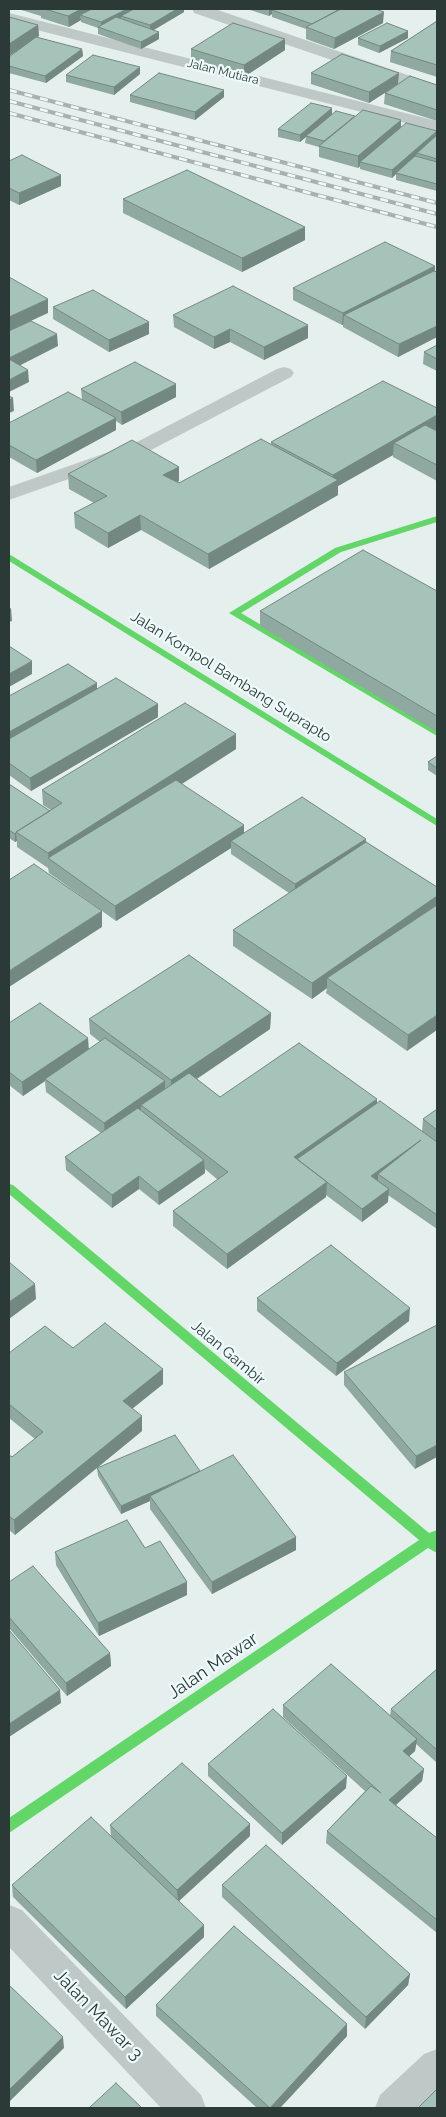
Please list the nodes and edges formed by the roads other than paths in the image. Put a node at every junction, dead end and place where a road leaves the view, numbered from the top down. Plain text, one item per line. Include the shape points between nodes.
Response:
1 (200, 9) edge
2 (9, 18) edge
3 (437, 91) edge
4 (437, 126) edge
5 (284, 373) dead end
6 (9, 494) edge
7 (437, 519) edge
8 (9, 557) edge
9 (437, 733) edge
10 (437, 823) edge
11 (9, 1188) edge
12 (434, 1542) edge
13 (9, 1826) edge
14 (9, 1922) edge
15 (437, 2067) edge
16 (187, 2108) edge
17 (394, 2108) edge

1 - 3 street
2 - 4 street, Jalan Mutiara
5 - 6 street via 144,446
7 - 9 street via 338,550 234,613
8 - 10 street, Jalan Kompol Bambang Suprapto
11 - 12 street, Jalan Gambir
12 - 13 street, Jalan Mawar
14 - 16 street, Jalan Mawar 3
15 - 17 street

